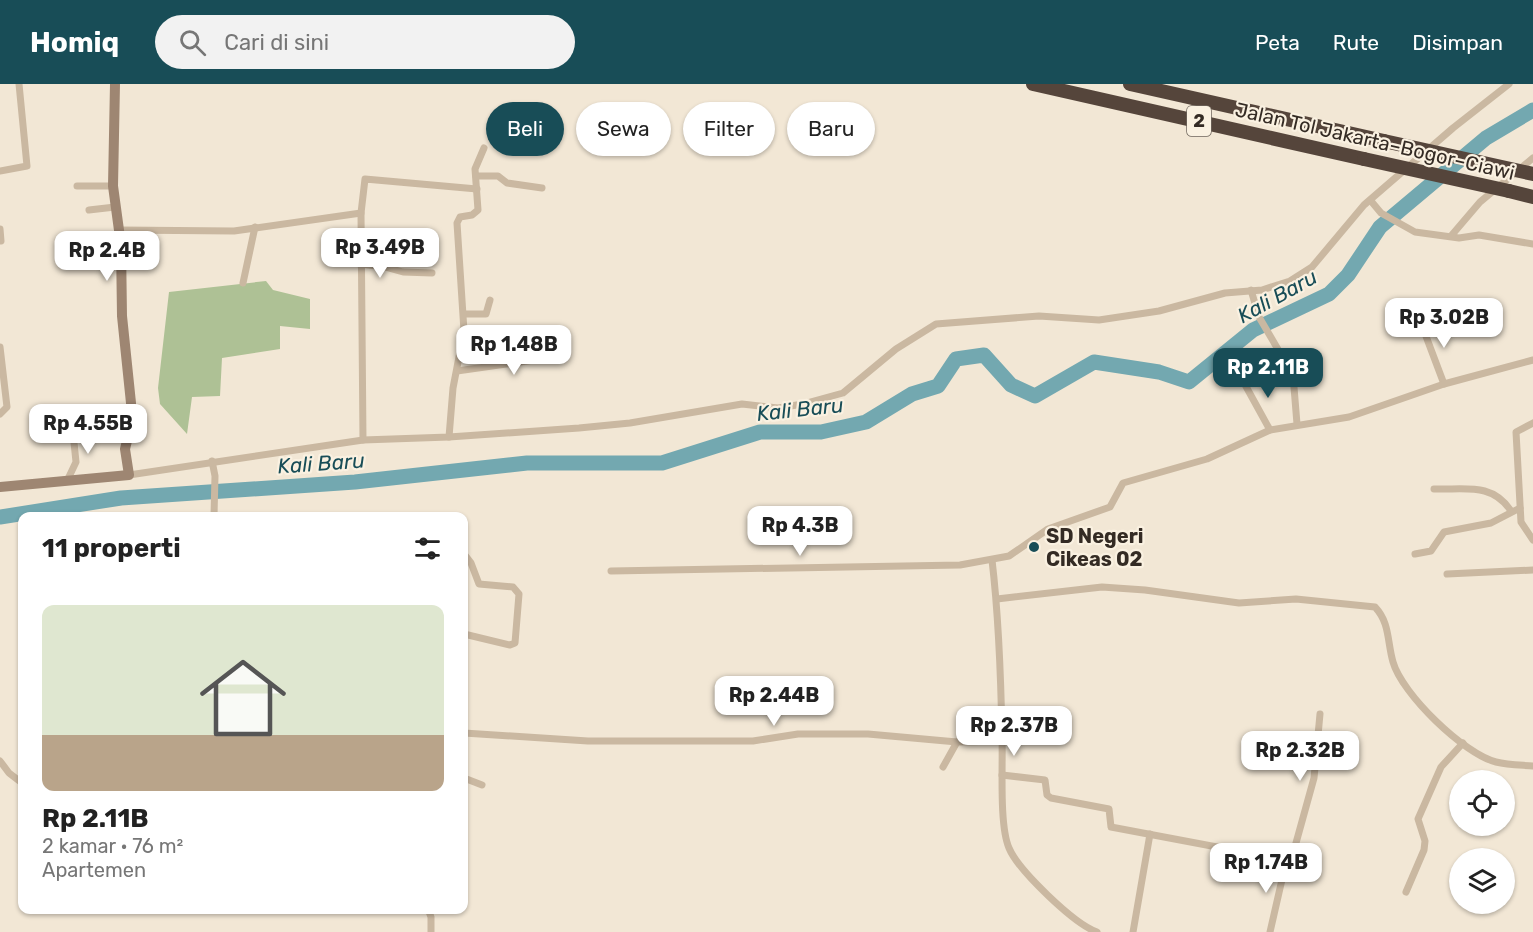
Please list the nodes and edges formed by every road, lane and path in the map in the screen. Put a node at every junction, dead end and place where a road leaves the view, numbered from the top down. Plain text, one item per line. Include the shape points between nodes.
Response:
1 (19, 84) edge
2 (115, 84) edge
3 (1033, 84) edge
4 (1130, 84) edge
5 (1509, 84) edge
6 (484, 148) dead end
7 (1533, 158) edge
8 (0, 171) edge
9 (1533, 174) edge
10 (476, 176) junction
11 (77, 186) dead end
12 (112, 186) junction
13 (542, 188) dead end
14 (477, 189) junction
15 (1533, 197) edge
16 (1371, 201) junction
17 (115, 207) junction
18 (89, 210) dead end
19 (361, 213) junction
20 (255, 227) junction
21 (0, 229) edge
22 (119, 230) junction
23 (1451, 236) junction
24 (1, 241) edge
25 (1533, 244) edge
26 (328, 260) dead end
27 (362, 266) junction
28 (432, 273) dead end
29 (243, 283) dead end
30 (1251, 290) junction
31 (490, 300) dead end
32 (464, 314) junction
33 (1421, 323) dead end
34 (561, 344) dead end
35 (0, 347) edge
36 (1533, 360) edge
37 (457, 371) junction
38 (1, 374) edge
39 (1243, 381) dead end
40 (1444, 384) junction
41 (0, 414) edge
42 (72, 423) dead end
43 (1533, 423) edge
44 (1297, 424) junction
45 (1270, 430) junction
46 (449, 437) junction
47 (363, 440) junction
48 (212, 461) junction
49 (129, 475) junction
50 (67, 481) junction
51 (0, 487) edge
52 (1434, 489) dead end
53 (1520, 508) junction
54 (1511, 511) junction
55 (214, 512) edge
56 (1533, 540) edge
57 (1414, 554) dead end
58 (468, 559) edge
59 (992, 560) junction
60 (1533, 570) edge
61 (610, 571) dead end
62 (1447, 574) dead end
63 (997, 599) junction
64 (468, 635) edge
65 (1320, 714) dead end
66 (468, 733) edge
67 (1002, 741) junction
68 (957, 742) junction
69 (1463, 743) junction
70 (0, 761) edge
71 (1533, 766) edge
72 (943, 767) dead end
73 (1002, 775) junction
74 (18, 780) edge
75 (468, 780) edge
76 (482, 785) dead end
77 (1150, 834) junction
78 (1286, 862) junction
79 (1407, 892) dead end
80 (429, 914) edge
81 (431, 932) edge
82 (1097, 932) edge
83 (1133, 932) edge
84 (1270, 932) edge

1 - 8 street via 27,166
2 - 12 street
3 - 15 highway, Jalan Tol Jakarta–Bogor–Ciawi / 2, bridge
4 - 9 highway, Jalan Tol Jakarta–Bogor–Ciawi / 2, bridge
5 - 16 street
6 - 10 street via 476,164
7 - 23 street via 1480,202
10 - 13 street via 498,176 507,183
10 - 14 street
11 - 12 street
12 - 17 street
14 - 19 street via 367,178
14 - 32 street via 478,210 472,216 460,217 457,223
16 - 23 street via 1381,213 1415,232
16 - 30 street via 1346,224 1323,258 1301,275 1263,290
17 - 18 street
17 - 22 street
19 - 20 street
19 - 27 street
20 - 22 street via 204,233
20 - 29 street
21 - 24 street
22 - 49 street via 131,403 125,449
23 - 25 street via 1479,235
26 - 27 street
27 - 28 street
27 - 47 street
30 - 44 street via 1259,317 1293,375
30 - 46 street via 1099,320 1039,316 936,324 896,349 843,393 803,404 778,408 742,404 630,423
31 - 32 street via 486,314
32 - 37 street
33 - 40 street
34 - 37 street via 545,349 534,360
35 - 38 street
36 - 40 street
37 - 46 street
38 - 41 street via 7,407
39 - 45 street
40 - 44 street via 1348,417
42 - 50 street via 76,462
43 - 53 street via 1516,432
44 - 45 street
45 - 59 street via 1207,459 1123,483 1110,507 1048,529 1008,556
46 - 47 street
47 - 48 street
48 - 49 street via 210,465
48 - 55 street
49 - 50 street
50 - 51 street
52 - 54 street via 1489,490 1499,495
53 - 54 street
53 - 56 street via 1521,522
54 - 57 street via 1491,523 1444,532 1431,551
58 - 64 street via 479,584 513,587 519,594 515,643
59 - 61 street via 926,567
59 - 63 street
60 - 62 street
63 - 67 street
63 - 69 street via 1102,587 1239,603 1296,599 1375,607 1386,618 1393,663 1407,691
65 - 78 street via 1314,778 1294,858
66 - 68 street via 588,741 753,741 798,734 868,734
67 - 68 street
67 - 73 street
68 - 72 street
69 - 71 street via 1495,762
69 - 79 street via 1441,767 1418,819 1424,850
70 - 74 street
73 - 77 street via 1045,780 1048,797 1107,808 1111,827
73 - 82 street via 1006,838 1012,855 1062,908
75 - 76 street
77 - 78 street via 1248,851
77 - 83 street
78 - 84 street
80 - 81 street

